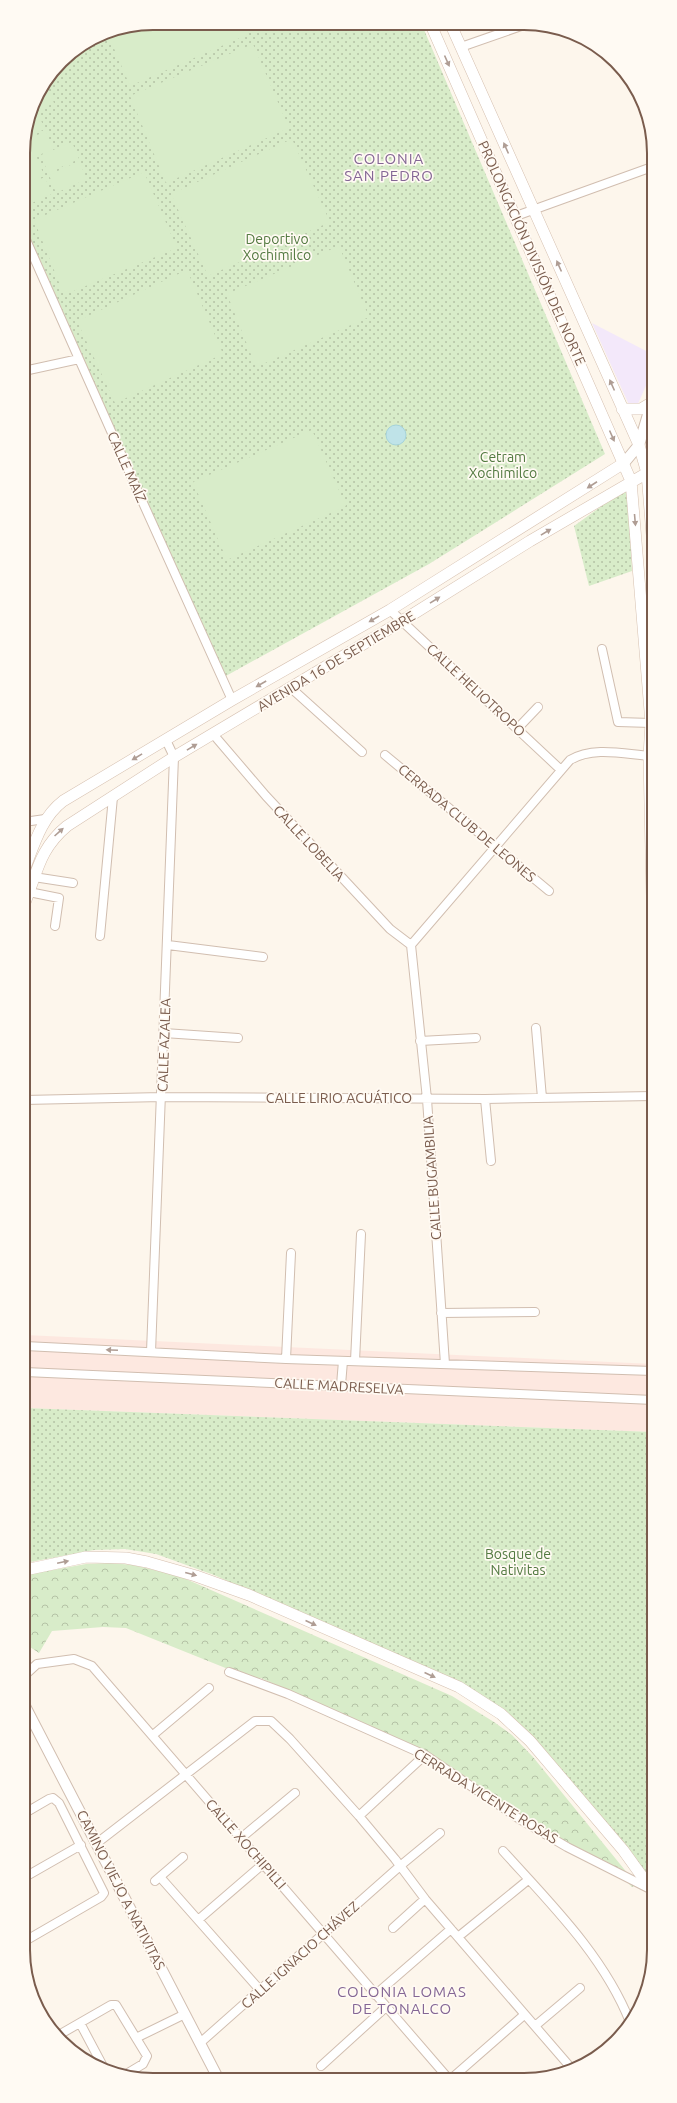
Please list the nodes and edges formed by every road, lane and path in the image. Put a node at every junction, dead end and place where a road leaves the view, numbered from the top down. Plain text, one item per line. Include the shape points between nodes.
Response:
1 (433, 30) edge
2 (453, 30) edge
3 (510, 30) edge
4 (461, 47) junction
5 (513, 162) junction
6 (647, 169) edge
7 (496, 171) junction
8 (533, 208) junction
9 (516, 216) junction
10 (30, 249) edge
11 (78, 359) junction
12 (30, 370) edge
13 (647, 405) edge
14 (622, 409) junction
15 (647, 416) edge
16 (639, 445) junction
17 (624, 464) junction
18 (647, 465) edge
19 (647, 473) edge
20 (631, 481) junction
21 (523, 528) junction
22 (530, 541) junction
23 (473, 558) junction
24 (480, 571) junction
25 (640, 580) junction
26 (647, 580) edge
27 (390, 610) junction
28 (402, 621) junction
29 (647, 633) edge
30 (602, 649) dead end
31 (291, 688) junction
32 (232, 700) junction
33 (538, 707) dead end
34 (647, 722) edge
35 (517, 729) junction
36 (213, 734) junction
37 (166, 740) junction
38 (362, 752) dead end
39 (385, 755) dead end
40 (647, 756) edge
41 (174, 757) junction
42 (561, 770) junction
43 (112, 797) junction
44 (45, 819) junction
45 (30, 821) edge
46 (495, 846) junction
47 (33, 855) edge
48 (34, 877) junction
49 (73, 883) dead end
50 (30, 889) edge
51 (549, 891) dead end
52 (30, 892) edge
53 (55, 926) dead end
54 (100, 936) dead end
55 (168, 945) junction
56 (411, 945) junction
57 (263, 957) dead end
58 (536, 1028) dead end
59 (164, 1033) junction
60 (238, 1038) dead end
61 (476, 1038) dead end
62 (420, 1041) junction
63 (647, 1096) edge
64 (162, 1097) junction
65 (542, 1098) junction
66 (427, 1099) junction
67 (485, 1099) junction
68 (30, 1100) edge
69 (491, 1161) dead end
70 (361, 1234) dead end
71 (291, 1253) dead end
72 (535, 1312) dead end
73 (442, 1314) junction
74 (30, 1346) edge
75 (151, 1352) junction
76 (286, 1358) junction
77 (343, 1361) junction
78 (355, 1361) junction
79 (445, 1364) junction
80 (647, 1371) edge
81 (30, 1372) edge
82 (341, 1386) junction
83 (647, 1400) edge
84 (30, 1569) edge
85 (30, 1670) edge
86 (229, 1672) dead end
87 (209, 1688) dead end
88 (30, 1715) edge
89 (153, 1735) junction
90 (425, 1755) junction
91 (186, 1775) junction
92 (295, 1793) dead end
93 (30, 1810) edge
94 (359, 1816) junction
95 (440, 1833) dead end
96 (241, 1838) junction
97 (97, 1843) junction
98 (81, 1845) junction
99 (503, 1851) dead end
100 (183, 1857) dead end
101 (263, 1864) junction
102 (400, 1866) junction
103 (30, 1874) edge
104 (528, 1880) junction
105 (647, 1883) edge
106 (647, 1888) edge
107 (425, 1900) junction
108 (198, 1920) junction
109 (393, 1928) dead end
110 (451, 1929) junction
111 (323, 1934) junction
112 (458, 1937) junction
113 (30, 1938) edge
114 (580, 1988) dead end
115 (260, 1990) junction
116 (376, 1995) junction
117 (386, 2007) junction
118 (185, 2014) junction
119 (524, 2015) junction
120 (627, 2015) edge
121 (80, 2023) junction
122 (534, 2026) junction
123 (63, 2033) edge
124 (136, 2038) junction
125 (200, 2043) junction
126 (100, 2060) edge
127 (568, 2064) edge
128 (321, 2066) dead end
129 (130, 2071) edge
130 (215, 2073) edge
131 (444, 2073) edge
132 (458, 2073) edge

1 -> 7 main road, PROLONGACIÓN DIVISIÓN DEL NORTE
2 - 4 main road, PROLONGACIÓN DIVISIÓN DEL NORTE
3 - 4 street
5 -> 4 main road, PROLONGACIÓN DIVISIÓN DEL NORTE
5 - 7 main road
5 - 8 main road, PROLONGACIÓN DIVISIÓN DEL NORTE
6 - 8 street
7 - 9 main road, PROLONGACIÓN DIVISIÓN DEL NORTE
8 - 9 street
14 -> 8 main road, PROLONGACIÓN DIVISIÓN DEL NORTE
9 -> 17 main road, PROLONGACIÓN DIVISIÓN DEL NORTE
10 - 11 street, CALLE MAÍZ
11 - 12 street
11 - 32 street, CALLE MAÍZ
13 - 14 main road via 641,409
14 - 16 main road, PROLONGACIÓN DIVISIÓN DEL NORTE
15 - 16 street
16 - 17 street
16 - 18 main road, PROLONGACIÓN DIVISIÓN DEL NORTE
17 - 20 main road, PROLONGACIÓN DIVISIÓN DEL NORTE
17 -> 21 main road, AVENIDA 16 DE SEPTIEMBRE
19 - 20 main road, AVENIDA 16 DE SEPTIEMBRE
22 -> 20 main road, AVENIDA 16 DE SEPTIEMBRE
20 -> 25 main road, PROLONGACIÓN DIVISIÓN DEL NORTE
21 - 22 main road
21 - 23 main road, AVENIDA 16 DE SEPTIEMBRE
22 - 24 main road, AVENIDA 16 DE SEPTIEMBRE
23 - 24 main road
23 - 27 main road, AVENIDA 16 DE SEPTIEMBRE
28 -> 24 main road, AVENIDA 16 DE SEPTIEMBRE
25 - 26 main road
25 - 29 main road, PROLONGACIÓN DIVISIÓN DEL NORTE
27 - 28 street, CALLE HELIOTROPO
27 -> 32 main road, AVENIDA 16 DE SEPTIEMBRE
28 - 31 main road, AVENIDA 16 DE SEPTIEMBRE
28 - 35 street, CALLE HELIOTROPO
30 - 34 street via 618,722
31 - 36 main road, AVENIDA 16 DE SEPTIEMBRE
31 - 38 street
32 - 37 main road, AVENIDA 16 DE SEPTIEMBRE
33 - 35 street
35 - 42 street, CALLE HELIOTROPO
41 -> 36 main road, AVENIDA 16 DE SEPTIEMBRE
36 - 56 street, CALLE LOBELIA via 266,796 390,929
37 - 41 street, CALLE AZALEA
37 -> 44 main road, AVENIDA 16 DE SEPTIEMBRE via 63,801 53,808
39 - 46 street, CERRADA CLUB DE LEONES
40 - 42 street via 598,752 580,754
41 - 43 main road, AVENIDA 16 DE SEPTIEMBRE
41 - 55 street, CALLE AZALEA
42 - 46 street
47 -> 43 main road, AVENIDA 16 DE SEPTIEMBRE via 67,826
43 - 54 street
44 - 45 street
44 - 47 main road, AVENIDA 16 DE SEPTIEMBRE
46 - 51 street, CERRADA CLUB DE LEONES
46 - 56 street
47 - 48 main road
48 - 49 street
48 - 50 main road
52 - 53 street via 58,898
55 - 57 street
55 - 59 street, CALLE AZALEA
56 - 62 street, CALLE BUGAMBILIA
58 - 65 street
59 - 60 street
59 - 64 street, CALLE AZALEA
61 - 62 street
62 - 66 street, CALLE BUGAMBILIA
63 - 65 street, CALLE LIRIO ACUÁTICO
64 - 66 street, CALLE LIRIO ACUÁTICO
64 - 68 street, CALLE LIRIO ACUÁTICO
64 - 75 street, CALLE AZALEA
65 - 67 street, CALLE LIRIO ACUÁTICO
66 - 67 street, CALLE LIRIO ACUÁTICO
66 - 73 street, CALLE BUGAMBILIA
67 - 69 street
70 - 78 street
71 - 76 street
72 - 73 street
73 - 79 street, CALLE BUGAMBILIA
75 -> 74 street, CALLE MADRESELVA
75 - 76 street, CALLE MADRESELVA
76 - 77 street, CALLE MADRESELVA
77 - 78 street, CALLE MADRESELVA
77 - 82 street
78 - 79 street, CALLE MADRESELVA
79 - 80 street, CALLE MADRESELVA
81 - 82 street, CALLE MADRESELVA
82 - 83 street, CALLE MADRESELVA
84 -> 105 main road via 86,1557 126,1558 147,1562 196,1576 248,1596 459,1687 501,1714 530,1741 623,1850
85 - 89 street, CALLE XOCHIPILLI via 37,1664 74,1659 92,1666
86 - 90 street, CERRADA VICENTE ROSAS via 288,1694
87 - 89 street
88 - 97 street, CAMINO VIEJO A NATIVITAS
89 - 91 street, CALLE XOCHIPILLI
90 - 94 street
90 - 106 street, CERRADA VICENTE ROSAS via 521,1820
91 - 94 street via 255,1721 271,1721
91 - 96 street, CALLE XOCHIPILLI
91 - 97 street
92 - 96 street
93 - 98 street via 53,1798 59,1803
94 - 102 street
95 - 102 street, CALLE IGNACIO CHÁVEZ
96 - 101 street, CALLE XOCHIPILLI
97 - 118 street, CAMINO VIEJO A NATIVITAS
98 - 103 street
98 - 113 street via 104,1893
99 - 104 street
100 - 108 street via 158,1879
101 - 108 street
101 - 111 street, CALLE XOCHIPILLI
102 - 107 street
102 - 111 street, CALLE IGNACIO CHÁVEZ
104 - 112 street
104 - 120 street via 577,1935 619,1996
107 - 109 street
107 - 110 street
108 - 115 street
110 - 112 street
110 - 116 street
111 - 115 street, CALLE IGNACIO CHÁVEZ
111 - 116 street, CALLE XOCHIPILLI
112 - 119 street
114 - 122 street
115 - 125 street, CALLE IGNACIO CHÁVEZ
116 - 117 street, CALLE XOCHIPILLI
117 - 128 street
117 - 131 street, CALLE XOCHIPILLI
118 - 124 street
118 - 125 street, CAMINO VIEJO A NATIVITAS
119 - 122 street
119 - 132 street
121 - 123 street
121 - 124 street via 111,2005 116,2005
121 - 126 street
122 - 127 street
124 - 129 street via 147,2056 146,2061
125 - 130 street, CAMINO VIEJO A NATIVITAS

